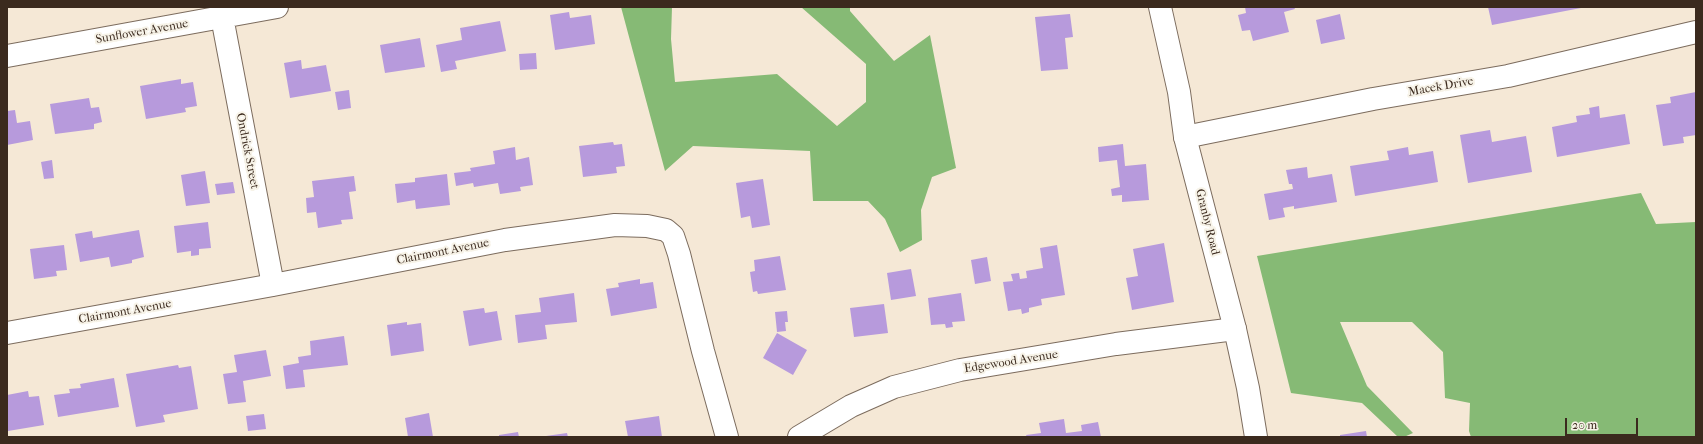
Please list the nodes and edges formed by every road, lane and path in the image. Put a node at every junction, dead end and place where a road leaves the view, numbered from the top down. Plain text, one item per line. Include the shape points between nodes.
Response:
1 (277, 7) edge
2 (1160, 7) edge
3 (222, 17) junction
4 (1696, 32) edge
5 (7, 56) edge
6 (1186, 137) junction
7 (273, 285) junction
8 (1235, 329) junction
9 (7, 334) edge
10 (728, 437) edge
11 (799, 437) edge
12 (1256, 437) edge

1 - 3 street, Sunflower Avenue
2 - 6 street, Granby Road
3 - 5 street, Sunflower Avenue
3 - 7 street, Ondrick Street
4 - 6 street, Macek Drive via 1508,76 1373,99
6 - 8 street, Granby Road
7 - 9 street, Clairmont Avenue
7 - 10 street, Clairmont Avenue via 505,240 615,225 647,226 666,230 673,236 679,254
8 - 11 street, Edgewood Avenue via 1116,344 945,374 894,387 851,406
8 - 12 street, Granby Road

